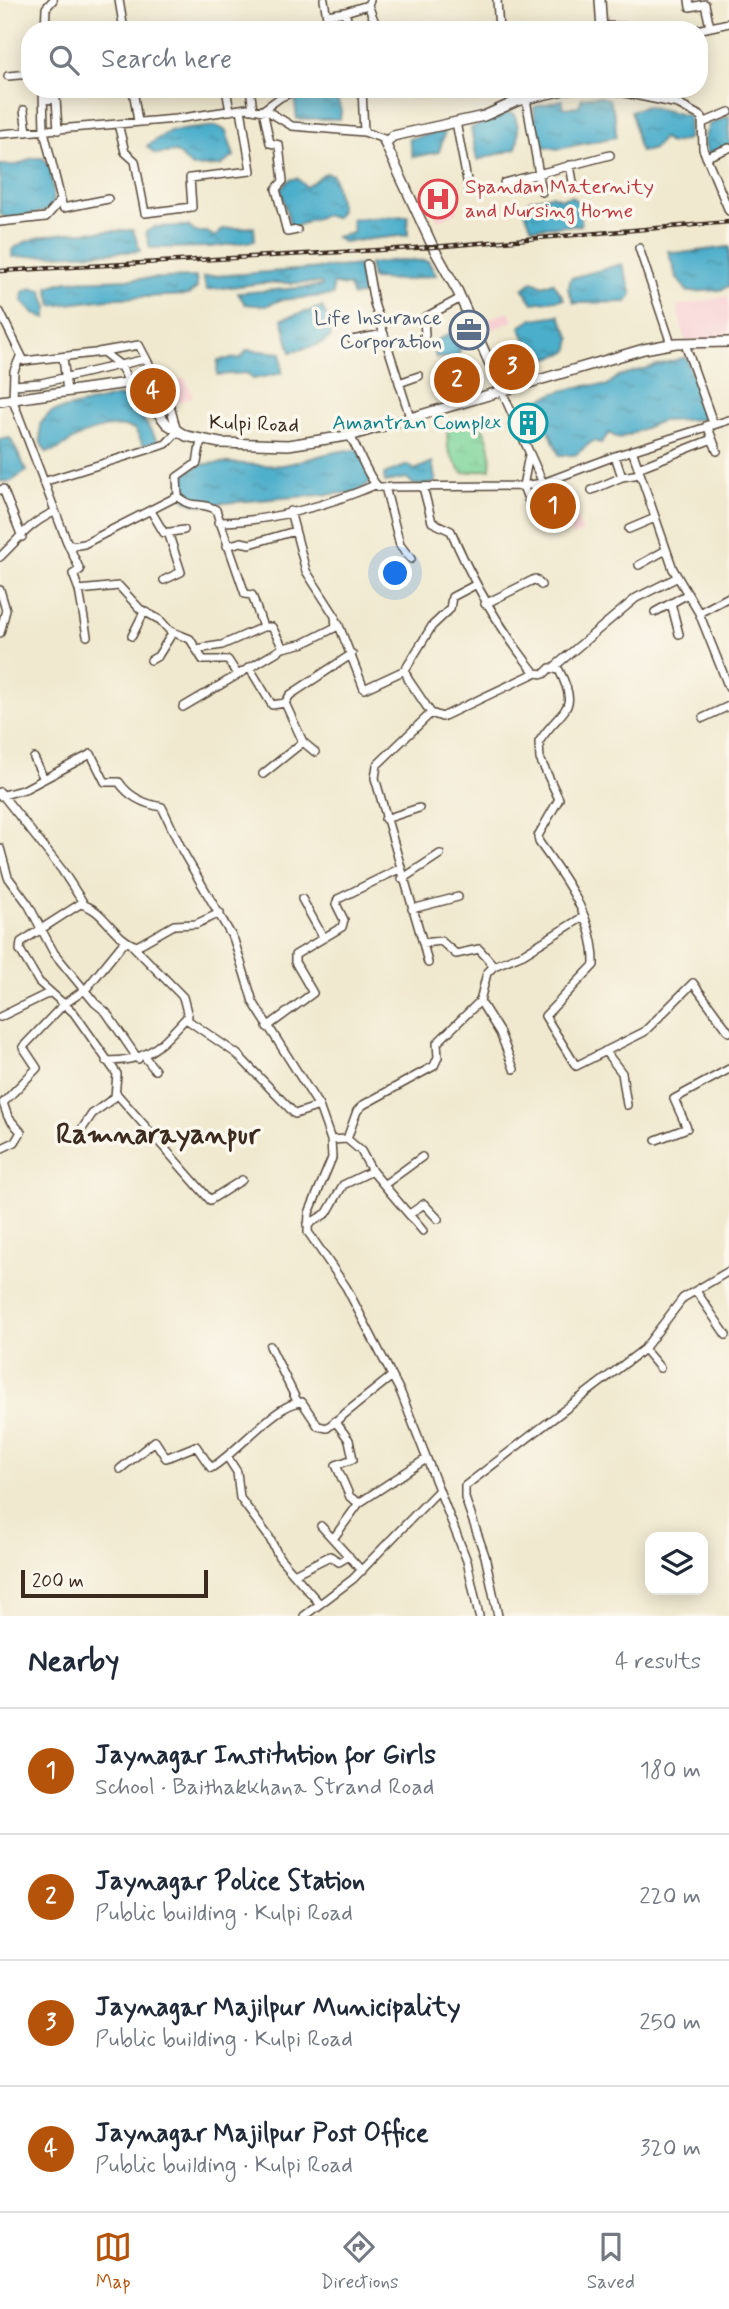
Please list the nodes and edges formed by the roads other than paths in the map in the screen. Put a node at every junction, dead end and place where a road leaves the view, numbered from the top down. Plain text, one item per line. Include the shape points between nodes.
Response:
1 (324, 0) edge
2 (497, 0) edge
3 (600, 0) edge
4 (690, 0) edge
5 (47, 1) edge
6 (121, 1) edge
7 (369, 2) edge
8 (345, 12) junction
9 (327, 15) junction
10 (46, 21) edge
11 (123, 21) edge
12 (326, 21) edge
13 (348, 21) edge
14 (375, 21) edge
15 (498, 21) edge
16 (602, 21) edge
17 (729, 23) edge
18 (710, 27) joint
19 (21, 75) edge
20 (8, 76) dead end
21 (134, 98) edge
22 (228, 98) edge
23 (251, 98) edge
24 (280, 98) edge
25 (362, 98) edge
26 (530, 98) edge
27 (645, 98) edge
28 (44, 100) joint
29 (522, 100) junction
30 (253, 108) junction
31 (241, 109) junction
32 (24, 110) dead end
33 (262, 110) junction
34 (230, 111) junction
35 (729, 112) edge
36 (705, 121) junction
37 (138, 122) junction
38 (456, 122) junction
39 (118, 124) junction
40 (58, 130) junction
41 (44, 131) junction
42 (27, 132) junction
43 (364, 132) junction
44 (0, 134) edge
45 (387, 139) junction
46 (729, 148) edge
47 (610, 155) dead end
48 (706, 157) junction
49 (570, 165) junction
50 (538, 174) junction
51 (504, 183) dead end
52 (574, 188) dead end
53 (469, 191) dead end
54 (542, 192) dead end
55 (61, 200) junction
56 (108, 200) dead end
57 (729, 211) edge
58 (0, 222) edge
59 (298, 230) dead end
60 (639, 248) dead end
61 (367, 264) dead end
62 (461, 298) junction
63 (0, 312) edge
64 (384, 334) junction
65 (425, 335) dead end
66 (352, 340) dead end
67 (729, 342) edge
68 (671, 344) junction
69 (685, 344) junction
70 (98, 352) junction
71 (20, 357) junction
72 (63, 357) junction
73 (146, 359) junction
74 (121, 365) junction
75 (419, 376) dead end
76 (66, 377) junction
77 (129, 382) junction
78 (399, 383) junction
79 (14, 385) junction
80 (501, 389) junction
81 (67, 392) junction
82 (0, 401) edge
83 (13, 401) junction
84 (410, 417) junction
85 (729, 420) edge
86 (710, 424) junction
87 (177, 432) junction
88 (350, 436) junction
89 (712, 439) junction
90 (201, 440) junction
91 (632, 450) junction
92 (717, 451) dead end
93 (529, 455) junction
94 (615, 456) junction
95 (639, 471) junction
96 (622, 477) junction
97 (43, 482) junction
98 (543, 483) junction
99 (375, 485) junction
100 (523, 486) junction
101 (385, 487) junction
102 (423, 487) junction
103 (0, 490) edge
104 (592, 490) dead end
105 (178, 496) junction
106 (151, 511) junction
107 (290, 511) junction
108 (54, 512) junction
109 (535, 517) dead end
110 (655, 518) junction
111 (218, 522) junction
112 (629, 528) dead end
113 (184, 530) dead end
114 (295, 531) junction
115 (168, 532) junction
116 (22, 537) junction
117 (67, 542) junction
118 (227, 546) junction
119 (666, 550) junction
120 (0, 557) edge
121 (411, 559) dead end
122 (639, 565) dead end
123 (678, 577) junction
124 (164, 580) dead end
125 (475, 585) junction
126 (541, 585) dead end
127 (0, 590) edge
128 (79, 590) junction
129 (688, 594) junction
130 (729, 597) edge
131 (671, 603) junction
132 (485, 604) junction
133 (144, 612) junction
134 (655, 612) dead end
135 (699, 613) junction
136 (335, 616) junction
137 (263, 627) junction
138 (173, 632) junction
139 (0, 633) edge
140 (679, 634) dead end
141 (86, 636) dead end
142 (132, 636) dead end
143 (283, 648) junction
144 (196, 649) junction
145 (352, 654) junction
146 (151, 660) dead end
147 (249, 667) junction
148 (554, 667) junction
149 (405, 670) junction
150 (535, 673) junction
151 (237, 674) junction
152 (729, 688) edge
153 (285, 702) junction
154 (729, 706) edge
155 (183, 707) dead end
156 (431, 713) junction
157 (704, 718) dead end
158 (303, 741) junction
159 (315, 752) dead end
160 (34, 758) dead end
161 (263, 774) dead end
162 (44, 779) junction
163 (1, 794) edge
164 (419, 808) dead end
165 (385, 820) junction
166 (0, 848) edge
167 (440, 854) dead end
168 (399, 869) junction
169 (402, 879) junction
170 (458, 897) dead end
171 (302, 899) dead end
172 (83, 904) junction
173 (412, 909) junction
174 (220, 913) junction
175 (583, 917) junction
176 (40, 928) junction
177 (323, 937) junction
178 (125, 940) junction
179 (423, 943) junction
180 (133, 946) junction
181 (428, 963) dead end
182 (494, 965) junction
183 (86, 989) junction
184 (49, 993) junction
185 (480, 1001) junction
186 (64, 1004) junction
187 (0, 1017) edge
188 (186, 1019) junction
189 (267, 1027) junction
190 (729, 1032) edge
191 (605, 1051) junction
192 (141, 1057) junction
193 (106, 1060) junction
194 (514, 1069) dead end
195 (729, 1069) edge
196 (155, 1070) dead end
197 (116, 1093) junction
198 (627, 1105) dead end
199 (319, 1106) junction
200 (347, 1139) junction
201 (331, 1140) junction
202 (656, 1140) dead end
203 (84, 1142) dead end
204 (0, 1149) edge
205 (422, 1157) dead end
206 (372, 1171) junction
207 (242, 1180) dead end
208 (385, 1184) junction
209 (411, 1213) junction
210 (438, 1219) dead end
211 (307, 1226) junction
212 (423, 1231) dead end
213 (729, 1271) edge
214 (696, 1291) junction
215 (726, 1335) dead end
216 (270, 1346) dead end
217 (644, 1349) junction
218 (660, 1368) dead end
219 (392, 1376) junction
220 (297, 1401) junction
221 (335, 1421) junction
222 (228, 1458) junction
223 (426, 1459) junction
224 (120, 1469) dead end
225 (438, 1491) junction
226 (359, 1503) junction
227 (321, 1526) dead end
228 (333, 1539) junction
229 (349, 1556) junction
230 (362, 1571) junction
231 (294, 1574) junction
232 (319, 1603) junction
233 (304, 1616) edge
234 (479, 1616) edge
235 (498, 1616) edge

1 - 9 street
2 - 15 street
3 - 16 main road
4 - 18 street via 690,7 705,4
5 - 10 street
6 - 11 street
7 - 8 street
7 - 14 street
8 - 9 street
8 - 13 street
9 - 12 street
17 - 18 street
19 - 20 street
21 - 37 street
22 - 34 street
23 - 30 street
24 - 33 street
25 - 43 street
26 - 29 main road
27 - 36 street via 688,108
28 - 40 street via 56,99
28 - 41 street
29 - 38 main road
29 - 50 street
30 - 31 street
30 - 33 street
31 - 34 street
31 - 39 street via 251,171 190,178 192,207 145,213 135,161 125,152
32 - 42 street
33 - 43 street via 292,126
33 - 59 street via 270,143 279,145 282,181 276,188 287,232
34 - 37 street
35 - 36 street
36 - 48 street via 701,143
37 - 39 street
38 - 45 main road
38 - 53 street
39 - 40 street
40 - 41 street
41 - 42 street
41 - 55 street
42 - 44 street
43 - 45 street
45 - 62 main road via 386,146 433,247
46 - 48 street
47 - 49 street
48 - 57 street
49 - 50 street
49 - 52 street
50 - 51 street
50 - 54 street
55 - 56 street via 63,208
55 - 58 street via 46,217
60 - 68 street
61 - 64 street
62 - 65 street via 424,318
62 - 80 main road
63 - 71 street
64 - 66 street
64 - 78 street
67 - 69 main road, Kulpi Road
68 - 69 main road, Kulpi Road
68 - 80 main road, Kulpi Road
69 - 86 street
70 - 72 street
70 - 73 street via 139,345
70 - 74 street
71 - 72 street via 28,362
71 - 79 street
72 - 76 street
73 - 74 street
73 - 87 street via 169,402
74 - 76 street
74 - 77 street
75 - 78 street
76 - 79 street
76 - 81 street
77 - 81 main road
77 - 87 main road, Kulpi Road via 139,386 158,415
78 - 84 street
79 - 83 street
80 - 84 main road, Kulpi Road
80 - 93 street
81 - 83 main road
82 - 83 main road
83 - 97 street
84 - 88 main road, Kulpi Road
85 - 86 street
86 - 89 street
86 - 91 street
87 - 90 main road, Kulpi Road
87 - 97 street via 166,444
88 - 90 main road, Kulpi Road via 288,445
88 - 99 street
89 - 92 street
89 - 95 street
90 - 105 street via 197,463 177,477
91 - 94 street
91 - 95 street
93 - 98 street
93 - 100 street
94 - 96 street
94 - 98 street
95 - 96 street
95 - 110 street
96 - 104 street
97 - 108 street
98 - 100 street
99 - 101 street
99 - 107 street
100 - 102 street
100 - 109 street
101 - 102 street
101 - 121 street via 400,545
102 - 125 street via 432,522 451,531
103 - 116 street
105 - 106 street
105 - 111 street via 190,506 214,507
106 - 115 street via 164,533
106 - 117 street via 84,544
107 - 111 street via 250,522
107 - 114 street
108 - 116 street via 29,524
108 - 117 street
110 - 112 street
110 - 119 street
111 - 118 street
113 - 115 street
114 - 118 street
114 - 136 street via 310,579
115 - 124 street via 181,572
116 - 120 street
117 - 128 street via 80,570 73,575
118 - 137 street
119 - 122 street
119 - 123 street
123 - 129 street
123 - 148 street via 636,598
125 - 132 street
125 - 149 street via 452,597 450,609 432,626
126 - 132 street via 535,579
127 - 139 street via 6,610
128 - 133 street via 119,586
128 - 141 street
129 - 131 street
129 - 135 street
130 - 135 street
131 - 134 street
131 - 140 street
132 - 150 street
133 - 138 street
133 - 142 street
135 - 152 street
136 - 143 street via 332,631
136 - 145 street
137 - 143 street via 272,627
137 - 144 street via 222,645
138 - 144 street via 190,639
138 - 146 street
143 - 147 street
144 - 151 street via 203,660 228,660
145 - 149 street via 364,689
145 - 153 street
147 - 151 street
147 - 153 street via 272,705
148 - 150 street
148 - 175 street via 571,698 539,742 540,759 559,799 538,836
149 - 156 street
150 - 156 street via 442,717
151 - 155 street
153 - 158 street
154 - 157 street
156 - 165 street via 377,765 375,778
158 - 159 street
158 - 161 street
160 - 162 street
162 - 163 street
162 - 174 street via 91,754 105,782 119,782 126,793 144,804 162,807
163 - 172 street
164 - 165 street
165 - 168 street
166 - 176 street via 8,877
167 - 169 street
168 - 169 street
168 - 177 street via 338,899 344,924
169 - 173 street
170 - 173 street
171 - 177 street
172 - 176 street
172 - 178 street
173 - 179 street
174 - 180 street via 196,924 174,925
174 - 189 street
175 - 182 street via 523,954
175 - 191 street via 593,940 594,965 545,1016 576,1066
176 - 183 street via 54,953
176 - 184 street via 21,942 20,950
177 - 189 street via 295,955 297,966 313,988 312,996
178 - 180 street
178 - 183 street
179 - 181 street
179 - 182 street via 441,941 456,954 479,949
180 - 188 street via 183,997
182 - 185 street via 487,973
183 - 186 street
183 - 192 street
184 - 186 street
184 - 187 street
185 - 194 street via 500,1033
185 - 200 street via 438,1043 434,1066 357,1111
186 - 193 street
186 - 204 street via 23,1047 37,1068 4,1103 8,1117 21,1132 15,1142
188 - 192 street via 159,1048
188 - 199 street via 237,1054 295,1114
189 - 199 street
190 - 191 street via 693,983 644,1032
191 - 198 street via 622,1073
192 - 193 street
192 - 196 street
193 - 197 street via 117,1074
195 - 202 street via 674,1099 687,1128
197 - 203 street via 80,1132
197 - 207 street via 210,1200
199 - 201 street
200 - 201 street
200 - 206 street
201 - 211 street via 332,1158
205 - 208 street
206 - 208 street
206 - 211 street via 343,1185 327,1213
208 - 209 street
209 - 210 street via 424,1204
209 - 212 street
211 - 219 street via 311,1239 346,1287
213 - 214 street
214 - 215 street
214 - 217 street via 676,1304
216 - 220 street
217 - 218 street
217 - 235 street via 465,1486
219 - 221 street
219 - 223 street
220 - 221 street via 305,1405 317,1426 327,1427
220 - 222 street via 276,1413
221 - 226 street via 353,1451 353,1459 336,1465 350,1497
222 - 224 street via 211,1468 196,1446 166,1458 155,1441
222 - 231 street via 237,1472 240,1498
223 - 225 street
223 - 226 street
225 - 230 street
225 - 234 street via 467,1561
226 - 228 street
227 - 228 street
228 - 229 street
229 - 230 street
229 - 231 street via 339,1562 330,1556
230 - 232 street
231 - 232 street
232 - 233 street

